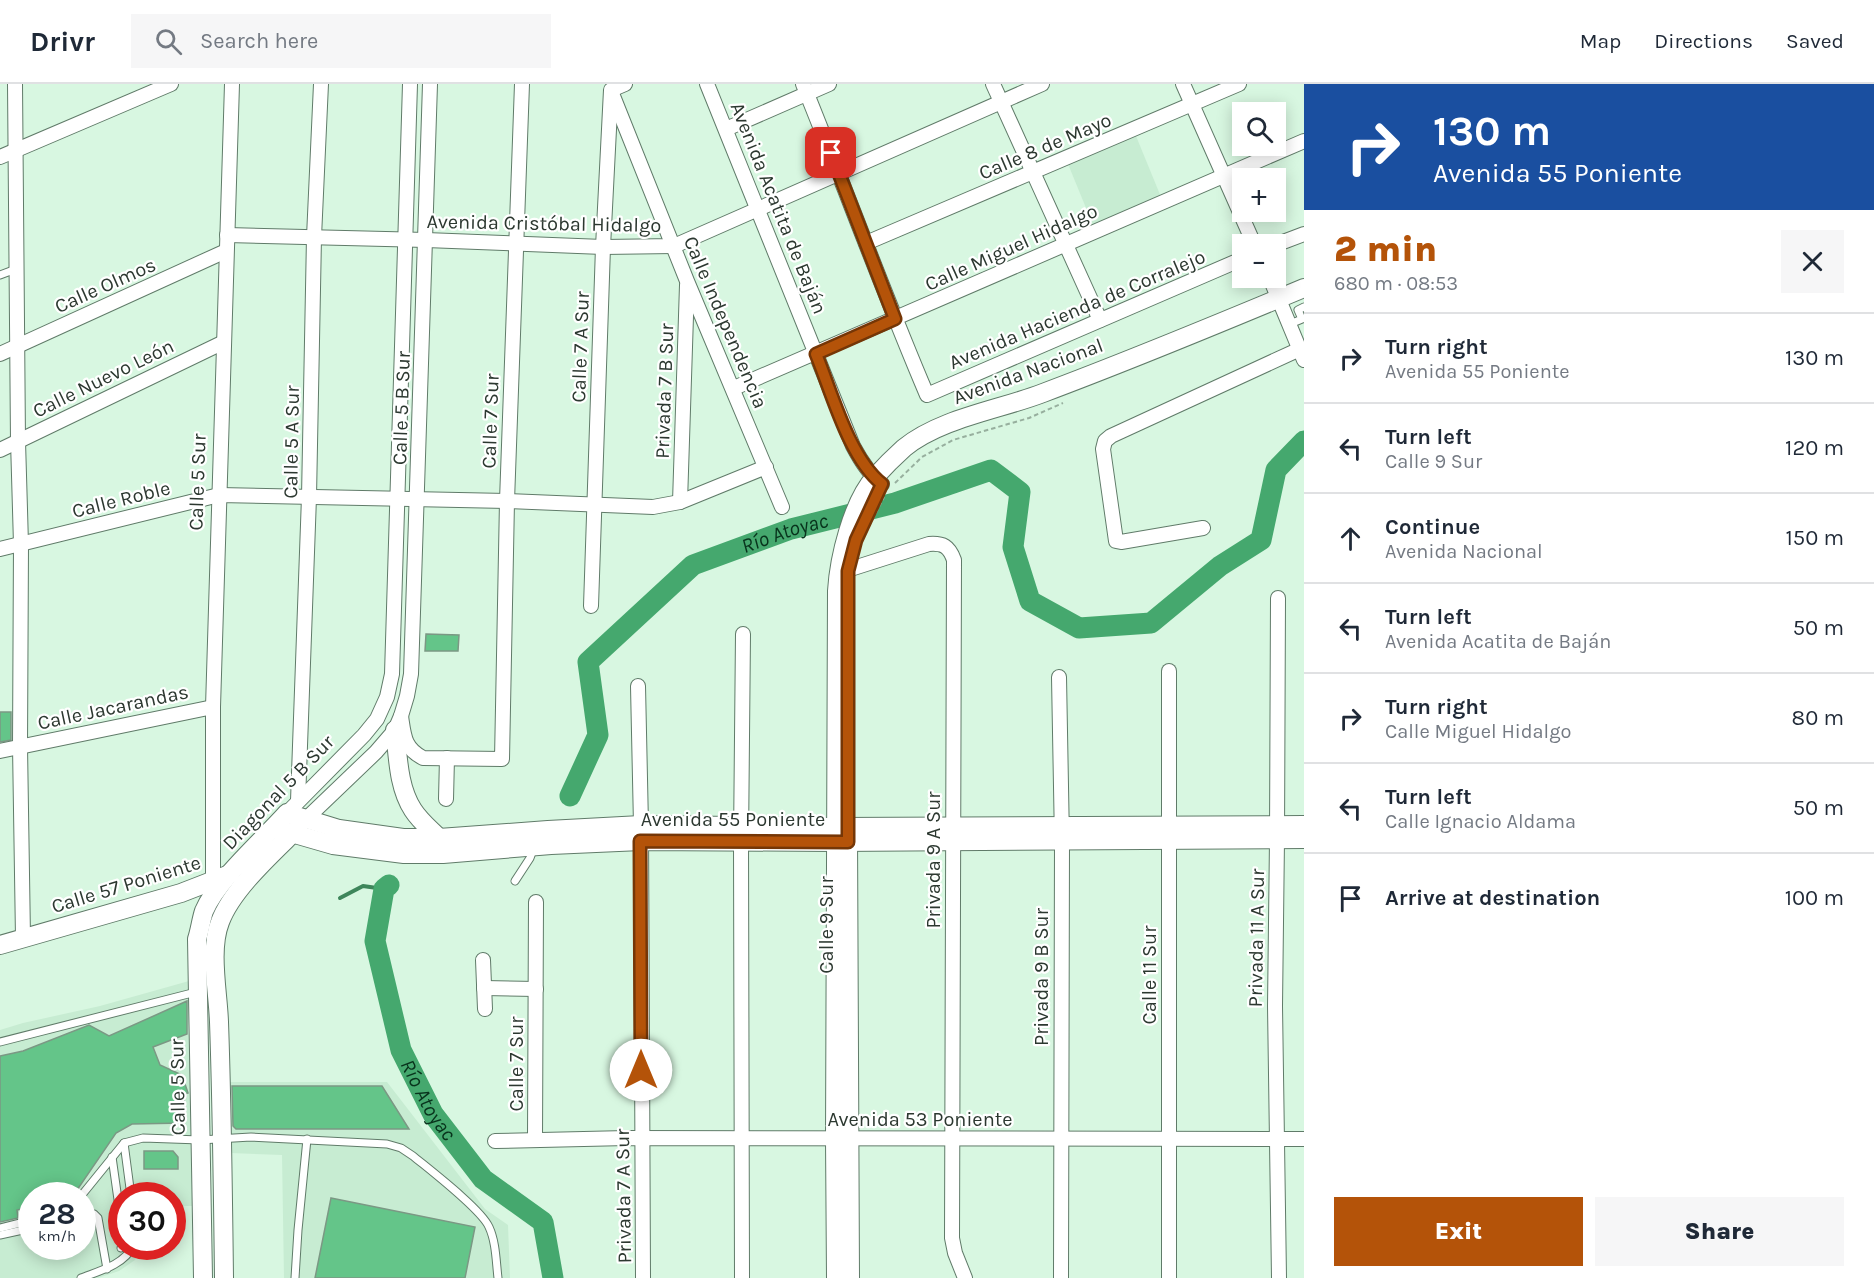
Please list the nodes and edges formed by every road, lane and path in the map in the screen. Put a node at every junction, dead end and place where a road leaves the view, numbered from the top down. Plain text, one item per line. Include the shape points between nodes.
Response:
1 (15, 84) edge
2 (171, 84) edge
3 (232, 84) edge
4 (321, 84) edge
5 (410, 84) edge
6 (430, 84) edge
7 (522, 84) edge
8 (625, 84) edge
9 (707, 84) edge
10 (828, 84) edge
11 (993, 84) edge
12 (1042, 84) edge
13 (1184, 84) edge
14 (1239, 84) edge
15 (610, 87) edge
16 (805, 89) edge
17 (1002, 102) junction
18 (1192, 104) junction
19 (726, 129) junction
20 (1304, 141) edge
21 (16, 151) junction
22 (0, 157) edge
23 (1033, 172) junction
24 (840, 173) junction
25 (1224, 176) junction
26 (758, 209) junction
27 (1250, 234) edge
28 (1304, 234) edge
29 (227, 236) junction
30 (314, 237) junction
31 (405, 239) junction
32 (426, 240) junction
33 (1286, 241) edge
34 (515, 243) junction
35 (866, 243) junction
36 (1066, 245) junction
37 (674, 246) junction
38 (603, 247) junction
39 (226, 251) junction
40 (1232, 263) edge
41 (16, 269) junction
42 (0, 275) edge
43 (687, 281) junction
44 (1275, 288) edge
45 (1304, 288) edge
46 (1304, 297) edge
47 (1281, 302) junction
48 (1304, 307) edge
49 (895, 319) junction
50 (1100, 320) junction
51 (1290, 324) junction
52 (224, 342) junction
53 (17, 347) junction
54 (0, 354) edge
55 (816, 354) junction
56 (1302, 355) edge
57 (734, 388) junction
58 (18, 441) junction
59 (0, 450) edge
60 (766, 467) junction
61 (876, 490) junction
62 (219, 495) junction
63 (309, 497) junction
64 (396, 499) junction
65 (417, 500) junction
66 (507, 501) junction
67 (680, 502) junction
68 (594, 504) junction
69 (782, 507) dead end
70 (1203, 528) dead end
71 (855, 539) junction
72 (21, 544) junction
73 (0, 549) edge
74 (843, 572) junction
75 (1278, 598) dead end
76 (591, 606) dead end
77 (743, 634) dead end
78 (1169, 671) dead end
79 (1059, 677) dead end
80 (638, 686) dead end
81 (213, 707) junction
82 (377, 719) joint
83 (398, 723) junction
84 (20, 746) junction
85 (0, 751) edge
86 (447, 758) junction
87 (446, 799) dead end
88 (293, 807) junction
89 (306, 820) junction
90 (1304, 825) edge
91 (274, 828) junction
92 (1277, 832) junction
93 (641, 833) junction
94 (952, 833) junction
95 (1062, 833) junction
96 (1169, 833) junction
97 (292, 834) junction
98 (741, 834) junction
99 (842, 834) junction
100 (439, 838) junction
101 (1304, 839) edge
102 (534, 846) junction
103 (264, 862) junction
104 (231, 874) junction
105 (515, 881) dead end
106 (181, 894) junction
107 (210, 897) junction
108 (536, 902) dead end
109 (23, 939) junction
110 (0, 945) edge
111 (483, 960) dead end
112 (484, 988) junction
113 (536, 988) junction
114 (198, 991) junction
115 (485, 1009) dead end
116 (219, 1020) junction
117 (199, 1022) junction
118 (0, 1042) edge
119 (642, 1138) junction
120 (741, 1138) junction
121 (1168, 1138) junction
122 (1276, 1138) junction
123 (222, 1139) junction
124 (307, 1139) junction
125 (842, 1139) junction
126 (954, 1139) junction
127 (1060, 1139) junction
128 (1304, 1139) edge
129 (200, 1140) junction
130 (536, 1140) junction
131 (495, 1141) dead end
132 (123, 1143) junction
133 (112, 1157) junction
134 (92, 1182) edge
135 (116, 1182) edge
136 (129, 1182) edge
137 (96, 1216) edge
138 (18, 1224) edge
139 (0, 1228) edge
140 (18, 1231) edge
141 (0, 1235) edge
142 (120, 1260) edge
143 (107, 1269) junction
144 (81, 1278) edge
145 (203, 1278) edge
146 (224, 1278) edge
147 (295, 1278) edge
148 (498, 1278) edge
149 (643, 1278) edge
150 (742, 1278) edge
151 (836, 1278) edge
152 (850, 1278) edge
153 (965, 1278) edge
154 (1061, 1278) edge
155 (1169, 1278) edge
156 (1279, 1278) edge

1 - 21 street
2 - 21 street
3 - 29 street, Calle 5 Sur
4 - 30 street, Calle 5 A Sur
5 - 31 street, Calle 5 B Sur
6 - 32 street, Calle 5 B Sur
7 - 34 street, Calle 7 Sur
8 - 15 street
9 - 19 street, Avenida Acatita de Baján
10 - 16 street
11 - 17 street
12 - 17 street, Avenida Cristóbal Hidalgo
13 - 18 street
14 - 18 street, Calle 8 de Mayo
15 - 37 street, Calle Independencia
15 - 38 street, Calle 7 A Sur
16 - 19 street
16 - 24 street
17 - 23 street
17 - 24 street, Avenida Cristóbal Hidalgo
18 - 23 street, Calle 8 de Mayo
18 - 25 street
19 - 26 street, Avenida Acatita de Baján
20 - 25 street, Calle Miguel Hidalgo
21 - 22 street
21 - 41 street
23 - 35 street, Calle 8 de Mayo
23 - 36 street
24 - 26 street, Avenida Cristóbal Hidalgo
24 - 35 street
25 - 27 street
25 - 36 street, Calle Miguel Hidalgo
26 - 37 street, Avenida Cristóbal Hidalgo
26 - 55 street, Avenida Acatita de Baján
28 - 33 street
29 - 30 street, Avenida Cristóbal Hidalgo
29 - 39 street, Calle 5 Sur
30 - 31 street, Avenida Cristóbal Hidalgo
30 - 63 street, Calle 5 A Sur
31 - 32 street, Avenida Cristóbal Hidalgo
31 - 64 street, Calle 5 B Sur
32 - 34 street, Avenida Cristóbal Hidalgo
32 - 65 street, Calle 5 B Sur
34 - 38 street, Avenida Cristóbal Hidalgo
34 - 66 street, Calle 7 Sur
35 - 49 street
36 - 49 street, Calle Miguel Hidalgo
36 - 50 street
37 - 38 street, Avenida Cristóbal Hidalgo
37 - 43 street, Calle Independencia
38 - 68 street, Calle 7 A Sur
39 - 52 street, Calle 5 Sur
39 - 53 street, Calle Olmos
40 - 50 street, Avenida Hacienda de Corralejo
41 - 42 lane
41 - 53 street
43 - 57 street, Calle Independencia
43 - 67 street, Privada 7 B Sur
44 - 47 street
45 - 47 main road, Avenida Nacional
46 - 47 main road, Avenida Nacional
47 - 51 street
47 - 61 main road, Avenida Nacional via 1043,393 942,426 906,447
48 - 51 lane via 1298,310 1302,320
49 - 50 street, Avenida Hacienda de Corralejo via 927,395
49 - 55 street, Calle Miguel Hidalgo
51 - 56 street
52 - 58 street, Calle Nuevo León
52 - 62 street, Calle 5 Sur
53 - 54 street, Calle Olmos
53 - 58 street
55 - 57 street, Calle Miguel Hidalgo
55 - 61 street, Avenida Acatita de Baján via 853,446
56 - 70 street via 1105,441 1116,541
57 - 60 street, Calle Independencia
58 - 59 street, Calle Nuevo León
58 - 72 street
60 - 67 street, Calle Roble
60 - 69 street, Calle Independencia
61 - 71 main road, Avenida Nacional
61 - 71 path
62 - 63 street, Calle Roble
62 - 72 street, Calle Roble
62 - 81 street, Calle 5 Sur
63 - 64 street, Calle Roble
63 - 88 street, Calle 5 A Sur
64 - 65 street, Calle Roble
64 - 82 street, Calle 5 B Sur via 392,674
65 - 66 street, Calle Roble
65 - 83 street, Calle 5 B Sur via 411,675
66 - 68 street, Calle Roble
66 - 86 street, Calle 7 Sur via 502,759
67 - 68 street, Calle Roble via 653,507
68 - 76 street, Calle 7 A Sur
71 - 74 main road, Avenida Nacional
72 - 73 street, Calle Roble
72 - 84 street
74 - 94 street, Privada 9 A Sur via 929,544 940,543 950,549 954,560
74 - 99 main road, Calle 9 Sur
75 - 92 street, Privada 11 A Sur
77 - 98 street
78 - 96 street, Calle 11 Sur
79 - 95 street, Privada 9 B Sur
80 - 93 street, Privada 7 A Sur
81 - 84 street, Calle Jacarandas
81 - 107 street, Calle 5 Sur
82 - 88 street, Diagonal 5 B Sur
83 - 86 street via 415,754
83 - 89 street, Diagonal 5 B Sur via 376,752
83 - 100 main road via 401,779 406,797
84 - 85 street, Calle Jacarandas
84 - 109 street
86 - 87 street
88 - 89 main road, Avenida 55 Poniente
88 - 91 main road, Diagonal 5 B Sur
89 - 97 main road, Diagonal 5 B Sur
89 - 100 main road, Avenida 55 Poniente via 375,835
90 - 92 main road, Avenida 55 Poniente
91 - 97 main road, Avenida 55 Poniente
91 - 104 main road, Diagonal 5 B Sur
92 - 96 main road, Avenida 55 Poniente
92 - 101 main road, Avenida 55 Poniente
92 - 122 street, Privada 11 A Sur
93 - 98 main road, Avenida 55 Poniente
93 - 100 main road, Avenida 55 Poniente via 548,830
93 - 102 main road, Avenida 55 Poniente
93 - 119 street, Privada 7 A Sur
94 - 95 main road, Avenida 55 Poniente
94 - 99 main road, Avenida 55 Poniente
94 - 126 street, Privada 9 A Sur
95 - 96 main road, Avenida 55 Poniente
95 - 127 street, Privada 9 B Sur
96 - 121 street, Calle 11 Sur
97 - 102 main road, Avenida 55 Poniente via 404,854
97 - 103 main road, Diagonal 5 B Sur
98 - 99 main road, Avenida 55 Poniente
98 - 120 street
99 - 125 main road, Calle 9 Sur
102 - 105 lane
103 - 104 main road, Calle 57 Poniente
103 - 116 main road, Diagonal 5 B Sur via 231,900 219,923 214,948
104 - 107 main road, Calle 57 Poniente
106 - 107 main road, Calle 57 Poniente
106 - 107 main road
106 - 109 main road, Calle 57 Poniente
107 - 114 main road, Calle 5 Sur via 198,939
108 - 113 street, Calle 7 Sur
109 - 110 main road, Calle 57 Poniente
111 - 112 street
112 - 113 street, Calle 7 Sur
112 - 115 street
113 - 130 street, Calle 7 Sur
114 - 117 main road, Calle 5 Sur
114 - 118 lane
116 - 117 main road
116 - 123 main road
117 - 129 main road, Calle 5 Sur
119 - 120 street, Avenida 53 Poniente
119 - 130 street, Avenida 53 Poniente
119 - 149 street, Privada 7 A Sur
120 - 125 street, Avenida 53 Poniente
120 - 150 street
121 - 122 street, Avenida 53 Poniente
121 - 127 street, Avenida 53 Poniente
121 - 155 street, Calle 11 Sur
122 - 128 street, Avenida 53 Poniente
122 - 156 street, Privada 11 A Sur
123 - 124 lane
123 - 129 lane
123 - 146 main road
124 - 147 lane
124 - 148 lane via 387,1144 413,1156 488,1224
125 - 126 street, Avenida 53 Poniente
125 - 151 main road, Calle 9 Sur
125 - 152 main road, Calle 9 Sur
126 - 127 street, Avenida 53 Poniente
126 - 153 street, Privada 9 A Sur via 952,1238
127 - 154 street, Privada 9 B Sur
129 - 132 lane via 143,1138
129 - 145 main road, Calle 5 Sur
130 - 131 street, Avenida 53 Poniente
132 - 133 lane
132 - 136 lane
133 - 134 lane
133 - 135 lane
137 - 143 lane
138 - 139 lane
140 - 141 lane
142 - 143 lane
143 - 144 lane

